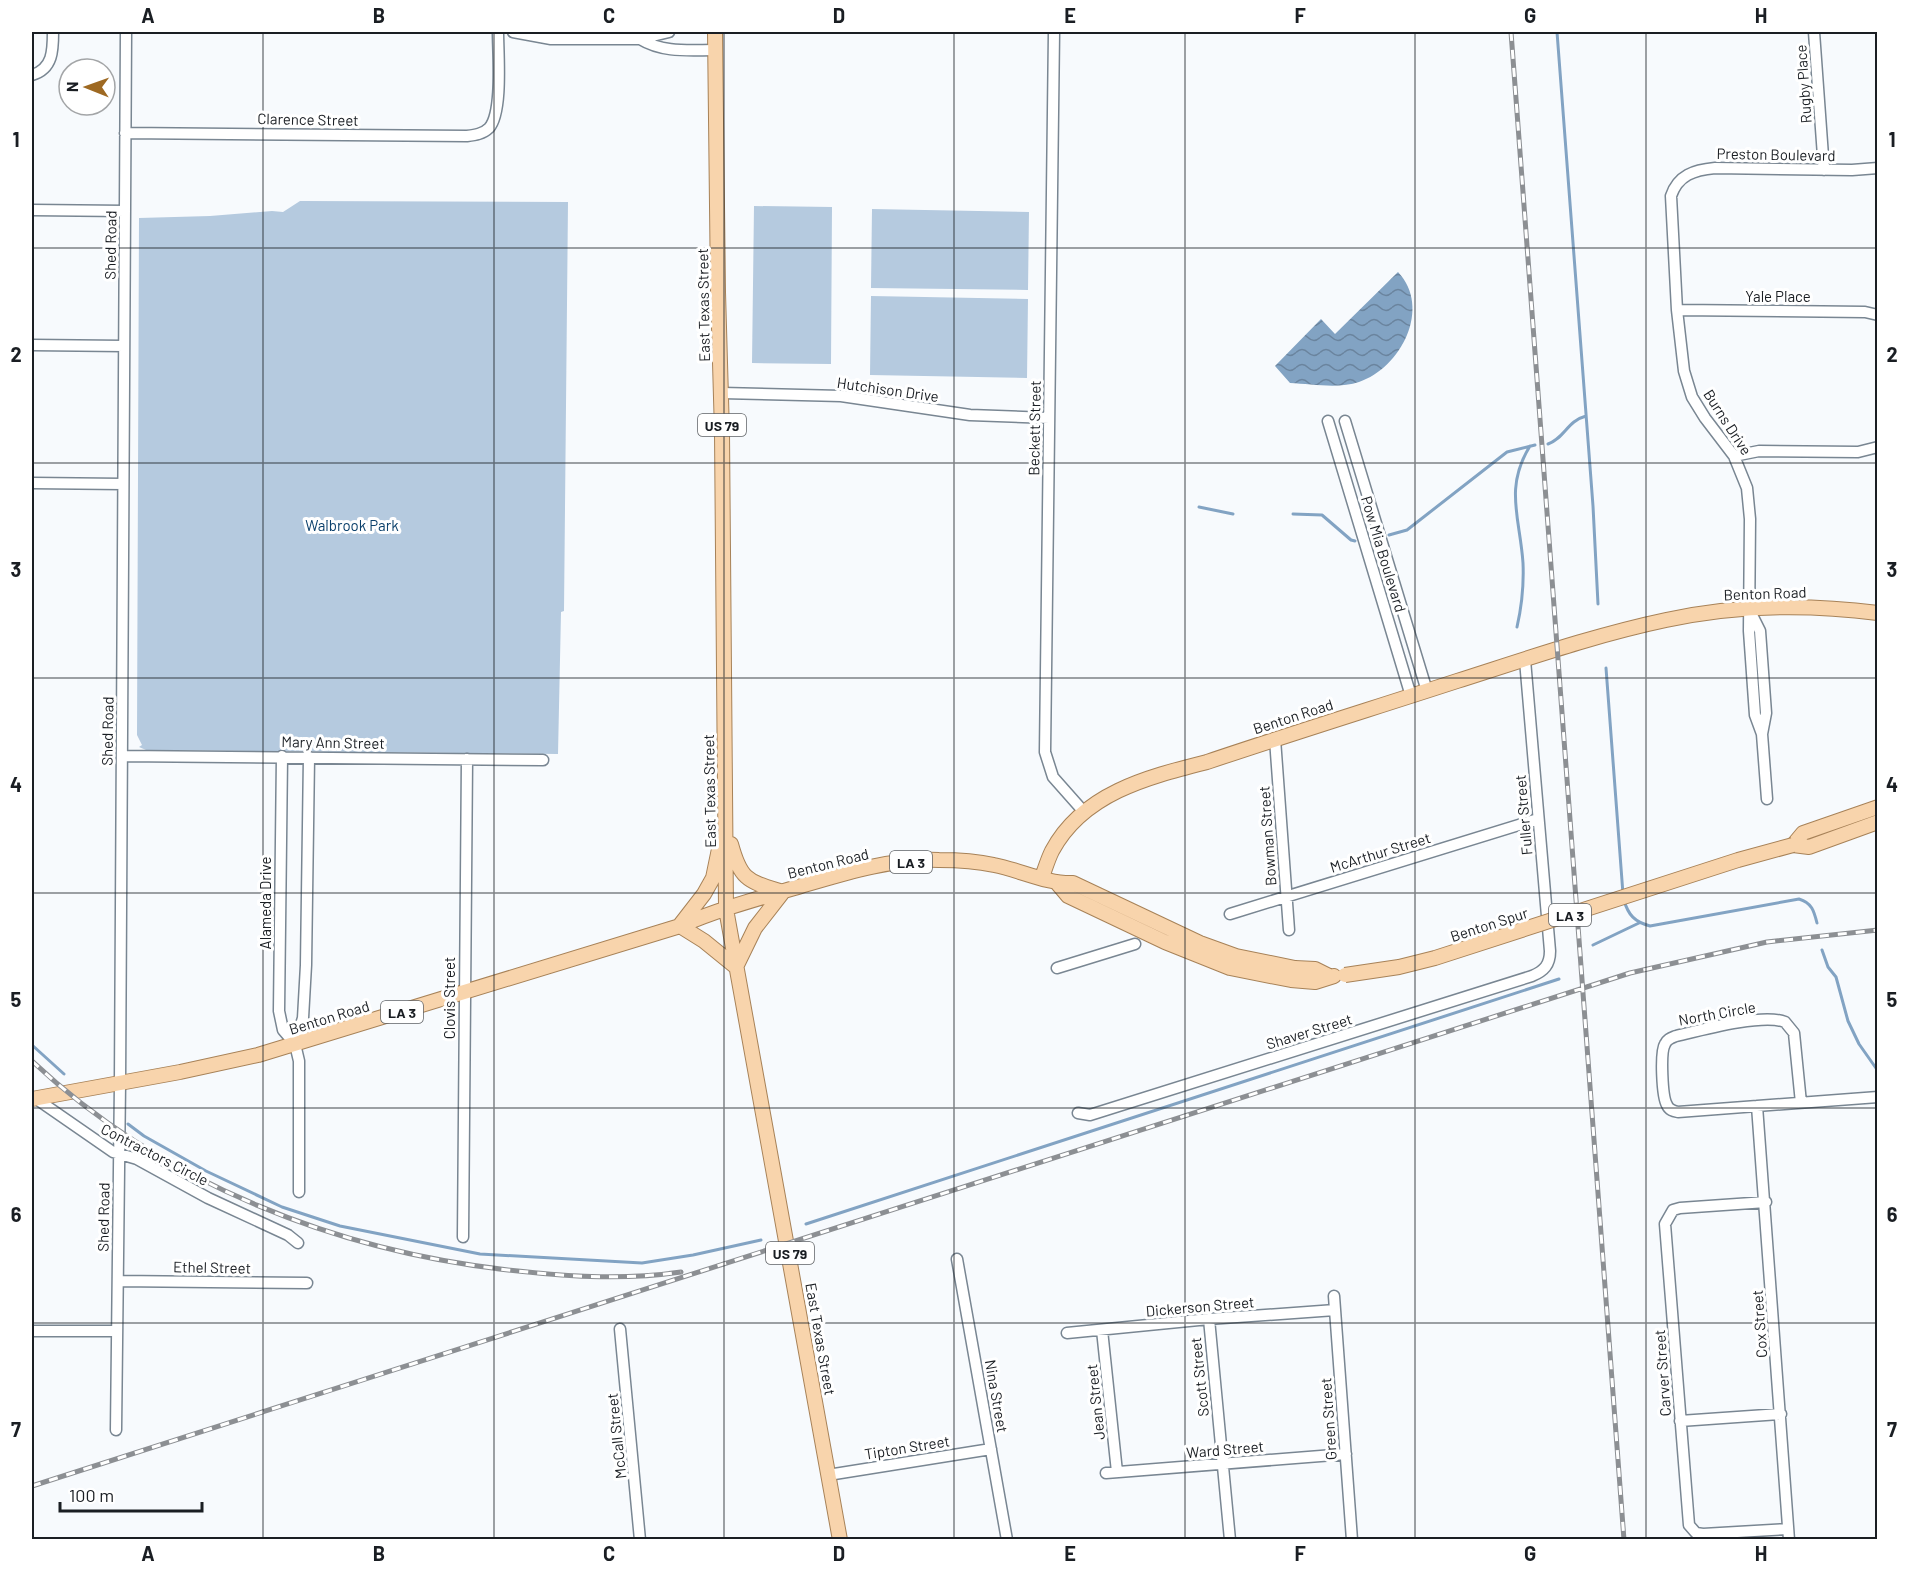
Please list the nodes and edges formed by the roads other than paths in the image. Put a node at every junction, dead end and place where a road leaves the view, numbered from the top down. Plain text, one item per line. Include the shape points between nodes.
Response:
1 (53, 32) edge
2 (126, 32) edge
3 (498, 32) edge
4 (513, 32) edge
5 (669, 32) edge
6 (715, 32) edge
7 (1054, 32) edge
8 (1814, 32) edge
9 (640, 39) junction
10 (714, 50) junction
11 (32, 75) edge
12 (126, 133) junction
13 (1878, 168) edge
14 (1824, 170) junction
15 (1677, 181) joint
16 (32, 210) edge
17 (125, 211) junction
18 (1677, 310) junction
19 (1878, 315) edge
20 (32, 345) edge
21 (124, 346) junction
22 (722, 393) junction
23 (1049, 418) junction
24 (1328, 421) dead end
25 (1345, 421) dead end
26 (1878, 447) edge
27 (1734, 456) junction
28 (32, 483) edge
29 (123, 484) junction
30 (1749, 609) junction
31 (1878, 613) edge
32 (1525, 660) junction
33 (1427, 691) junction
34 (1411, 696) junction
35 (1275, 739) junction
36 (122, 756) junction
37 (282, 756) junction
38 (309, 757) junction
39 (467, 759) junction
40 (543, 760) dead end
41 (1767, 800) dead end
42 (1878, 807) edge
43 (1084, 812) junction
44 (725, 819) junction
45 (1538, 819) junction
46 (1878, 822) edge
47 (1793, 845) junction
48 (1042, 877) junction
49 (783, 892) junction
50 (1286, 897) junction
51 (726, 909) junction
52 (1230, 914) dead end
53 (680, 926) junction
54 (1289, 930) dead end
55 (1135, 944) dead end
56 (736, 967) junction
57 (1057, 968) dead end
58 (1546, 968) joint
59 (464, 993) junction
60 (295, 1044) junction
61 (120, 1083) junction
62 (1878, 1097) edge
63 (33, 1099) edge
64 (1801, 1102) junction
65 (1757, 1106) junction
66 (1078, 1113) dead end
67 (119, 1154) junction
68 (299, 1192) dead end
69 (1766, 1202) junction
70 (463, 1237) dead end
71 (298, 1243) dead end
72 (957, 1258) dead end
73 (117, 1281) junction
74 (307, 1283) dead end
75 (1334, 1296) dead end
76 (1335, 1310) junction
77 (1209, 1319) junction
78 (620, 1329) dead end
79 (1102, 1330) junction
80 (32, 1331) edge
81 (117, 1331) junction
82 (1067, 1333) dead end
83 (1781, 1414) junction
84 (1680, 1421) junction
85 (116, 1430) dead end
86 (991, 1449) junction
87 (1346, 1454) junction
88 (1223, 1464) junction
89 (1112, 1473) joint
90 (828, 1475) junction
91 (1789, 1534) edge
92 (640, 1539) edge
93 (840, 1539) edge
94 (1007, 1539) edge
95 (1230, 1539) edge
96 (1352, 1539) edge

1 - 11 street via 52,58
2 - 12 street, Shed Road
3 - 12 street, Clarence Street via 497,108 495,118 479,134
4 - 9 street via 551,39
5 - 9 street
6 - 10 main road, East Texas Street / US 79
7 - 23 street, Beckett Street
8 - 14 street, Rugby Place
9 - 10 street via 665,49
10 - 22 main road, East Texas Street / US 79
12 - 17 street, Shed Road
13 - 14 street, Preston Boulevard
14 - 15 street, Preston Boulevard via 1697,169
15 - 18 street, Burns Drive via 1670,204
16 - 17 street
17 - 21 street, Shed Road
18 - 19 street, Yale Place
18 - 27 street, Burns Drive via 1681,357 1692,397
20 - 21 street
21 - 29 street, Shed Road
22 - 23 street, Hutchison Drive via 841,396 970,415
22 - 44 main road, East Texas Street / US 79
23 - 43 street, Beckett Street via 1046,752 1056,782
24 - 34 street, Pow Mia Boulevard
25 - 33 street, Pow Mia Boulevard
26 - 27 street via 1858,452 1759,451
27 - 30 street, Burns Drive via 1744,479 1749,508
28 - 29 street
29 - 36 street, Shed Road
30 - 31 main road, Benton Road via 1827,608
30 - 32 main road, Benton Road via 1666,620
30 - 41 street, Burns Drive via 1755,714 1762,734
32 - 33 main road, Benton Road
32 - 45 street, Fuller Street
33 - 34 main road, Benton Road
34 - 35 main road, Benton Road
35 - 43 main road, Benton Road via 1124,786
35 - 50 street, Bowman Street
36 - 37 street, Mary Ann Street
36 - 61 street, Shed Road
37 - 38 street, Mary Ann Street
37 - 60 street, Alameda Drive via 279,1011 283,1030
38 - 39 street, Mary Ann Street
38 - 60 street, Alameda Drive via 306,965 303,1018
39 - 40 street, Mary Ann Street
39 - 59 street, Clovis Street
42 - 47 main road, Benton Spur / LA 3 via 1803,833
43 - 48 main road, Benton Road via 1058,842
44 - 49 main road via 742,874 756,884
44 - 51 main road, East Texas Street / US 79
44 - 53 main road via 713,878
45 - 50 street, McArthur Street
45 - 58 street, Fuller Street via 1550,951
46 - 47 main road, Benton Spur / LA 3 via 1809,847
47 - 48 main road, Benton Spur / LA 3, bridge via 1435,958 1329,976 1315,982 1230,968 1068,896 1057,883
48 - 49 main road, Benton Road / LA 3 via 992,864 938,860 843,873
49 - 51 main road, Benton Road / LA 3
49 - 56 main road via 755,927
50 - 52 street, McArthur Street
50 - 54 street, Bowman Street
51 - 53 main road, Benton Road / LA 3
51 - 56 main road, East Texas Street / US 79
53 - 56 main road
53 - 59 main road, Benton Road / LA 3
55 - 57 street
56 - 90 main road, East Texas Street / US 79
58 - 66 street, Shaver Street via 1532,976 1113,1108 1090,1115
59 - 60 main road, Benton Road / LA 3
59 - 70 street, Clovis Street
60 - 61 main road, Benton Road / LA 3
60 - 68 street, Alameda Drive via 300,1071
61 - 63 main road, Benton Road / LA 3
61 - 67 street, Shed Road
62 - 64 street, North Circle
63 - 67 street, Contractors Circle
64 - 65 street, North Circle
64 - 65 street, North Circle via 1796,1040 1785,1022 1772,1019 1724,1025 1676,1036 1665,1043 1662,1058 1668,1108 1678,1112
65 - 69 street, Cox Street
67 - 71 street, Contractors Circle via 137,1158
67 - 73 street, Shed Road
69 - 83 street, Cox Street
69 - 84 street, Carver Street via 1680,1208 1668,1216 1665,1224
72 - 86 street, Nina Street
73 - 74 street, Ethel Street
73 - 81 street, Shed Road
75 - 76 street, Green Street
76 - 77 street, Dickerson Street
76 - 87 street, Green Street
77 - 79 street, Dickerson Street
77 - 88 street, Scott Street
78 - 92 street, McCall Street
79 - 82 street, Dickerson Street
79 - 89 street, Jean Street
80 - 81 street
81 - 85 street, Shed Road
83 - 84 street
83 - 91 street, Cox Street
84 - 91 street, Carver Street via 1691,1530 1703,1534
86 - 90 street, Tipton Street
86 - 94 street, Nina Street
87 - 88 street, Ward Street
87 - 96 street, Green Street
88 - 89 street, Ward Street
88 - 95 street, Scott Street
90 - 93 main road, East Texas Street / US 79

